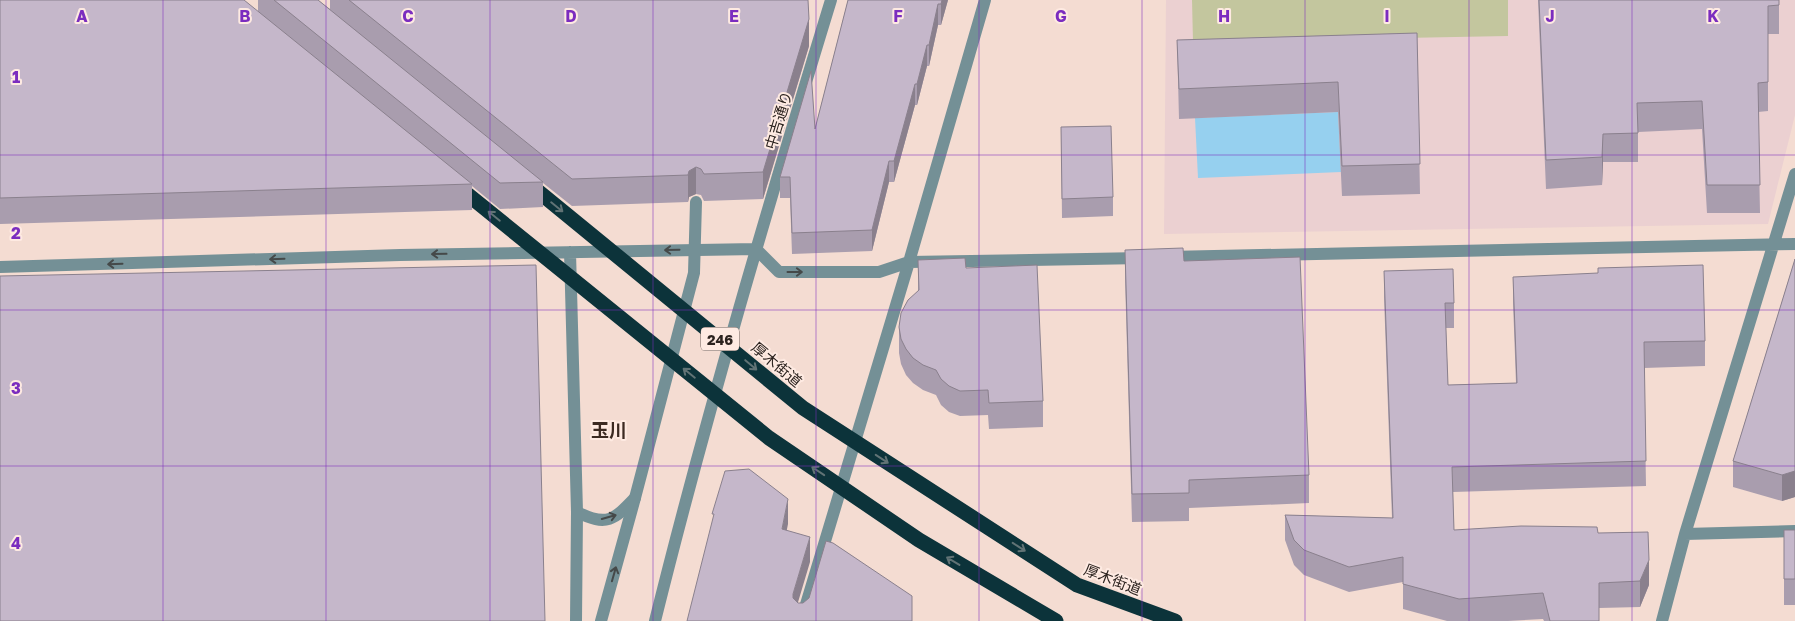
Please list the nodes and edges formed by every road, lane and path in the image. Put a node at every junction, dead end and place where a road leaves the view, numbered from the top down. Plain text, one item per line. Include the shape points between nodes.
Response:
1 (831, 0) edge
2 (985, 0) edge
3 (517, 174) edge
4 (1795, 174) edge
5 (444, 175) edge
6 (696, 202) dead end
7 (1773, 244) junction
8 (1795, 244) edge
9 (756, 249) junction
10 (570, 252) junction
11 (909, 262) junction
12 (0, 268) edge
13 (635, 498) junction
14 (577, 512) junction
15 (1795, 531) edge
16 (1686, 534) junction
17 (576, 621) edge
18 (601, 621) edge
19 (654, 621) edge
20 (801, 621) edge
21 (1056, 621) edge
22 (1175, 621) edge
23 (1662, 621) edge

1 - 9 street, 中吉通り
2 - 11 street
3 -> 22 highway, 厚木街道 / 246, bridge via 803,408 1077,585
4 - 7 street
21 -> 5 highway, bridge via 919,540 769,438
6 - 13 street, bridge via 694,273
7 - 8 street
7 - 11 street
7 - 16 street
9 -> 10 street
9 -> 11 street via 779,272 879,272
9 - 19 street, 中吉通り via 684,501
10 -> 12 street
10 - 14 street
11 - 20 street
14 -> 13 street via 591,519 606,520 619,514
18 -> 13 street, bridge
14 - 17 street
15 - 16 street
16 - 23 street

